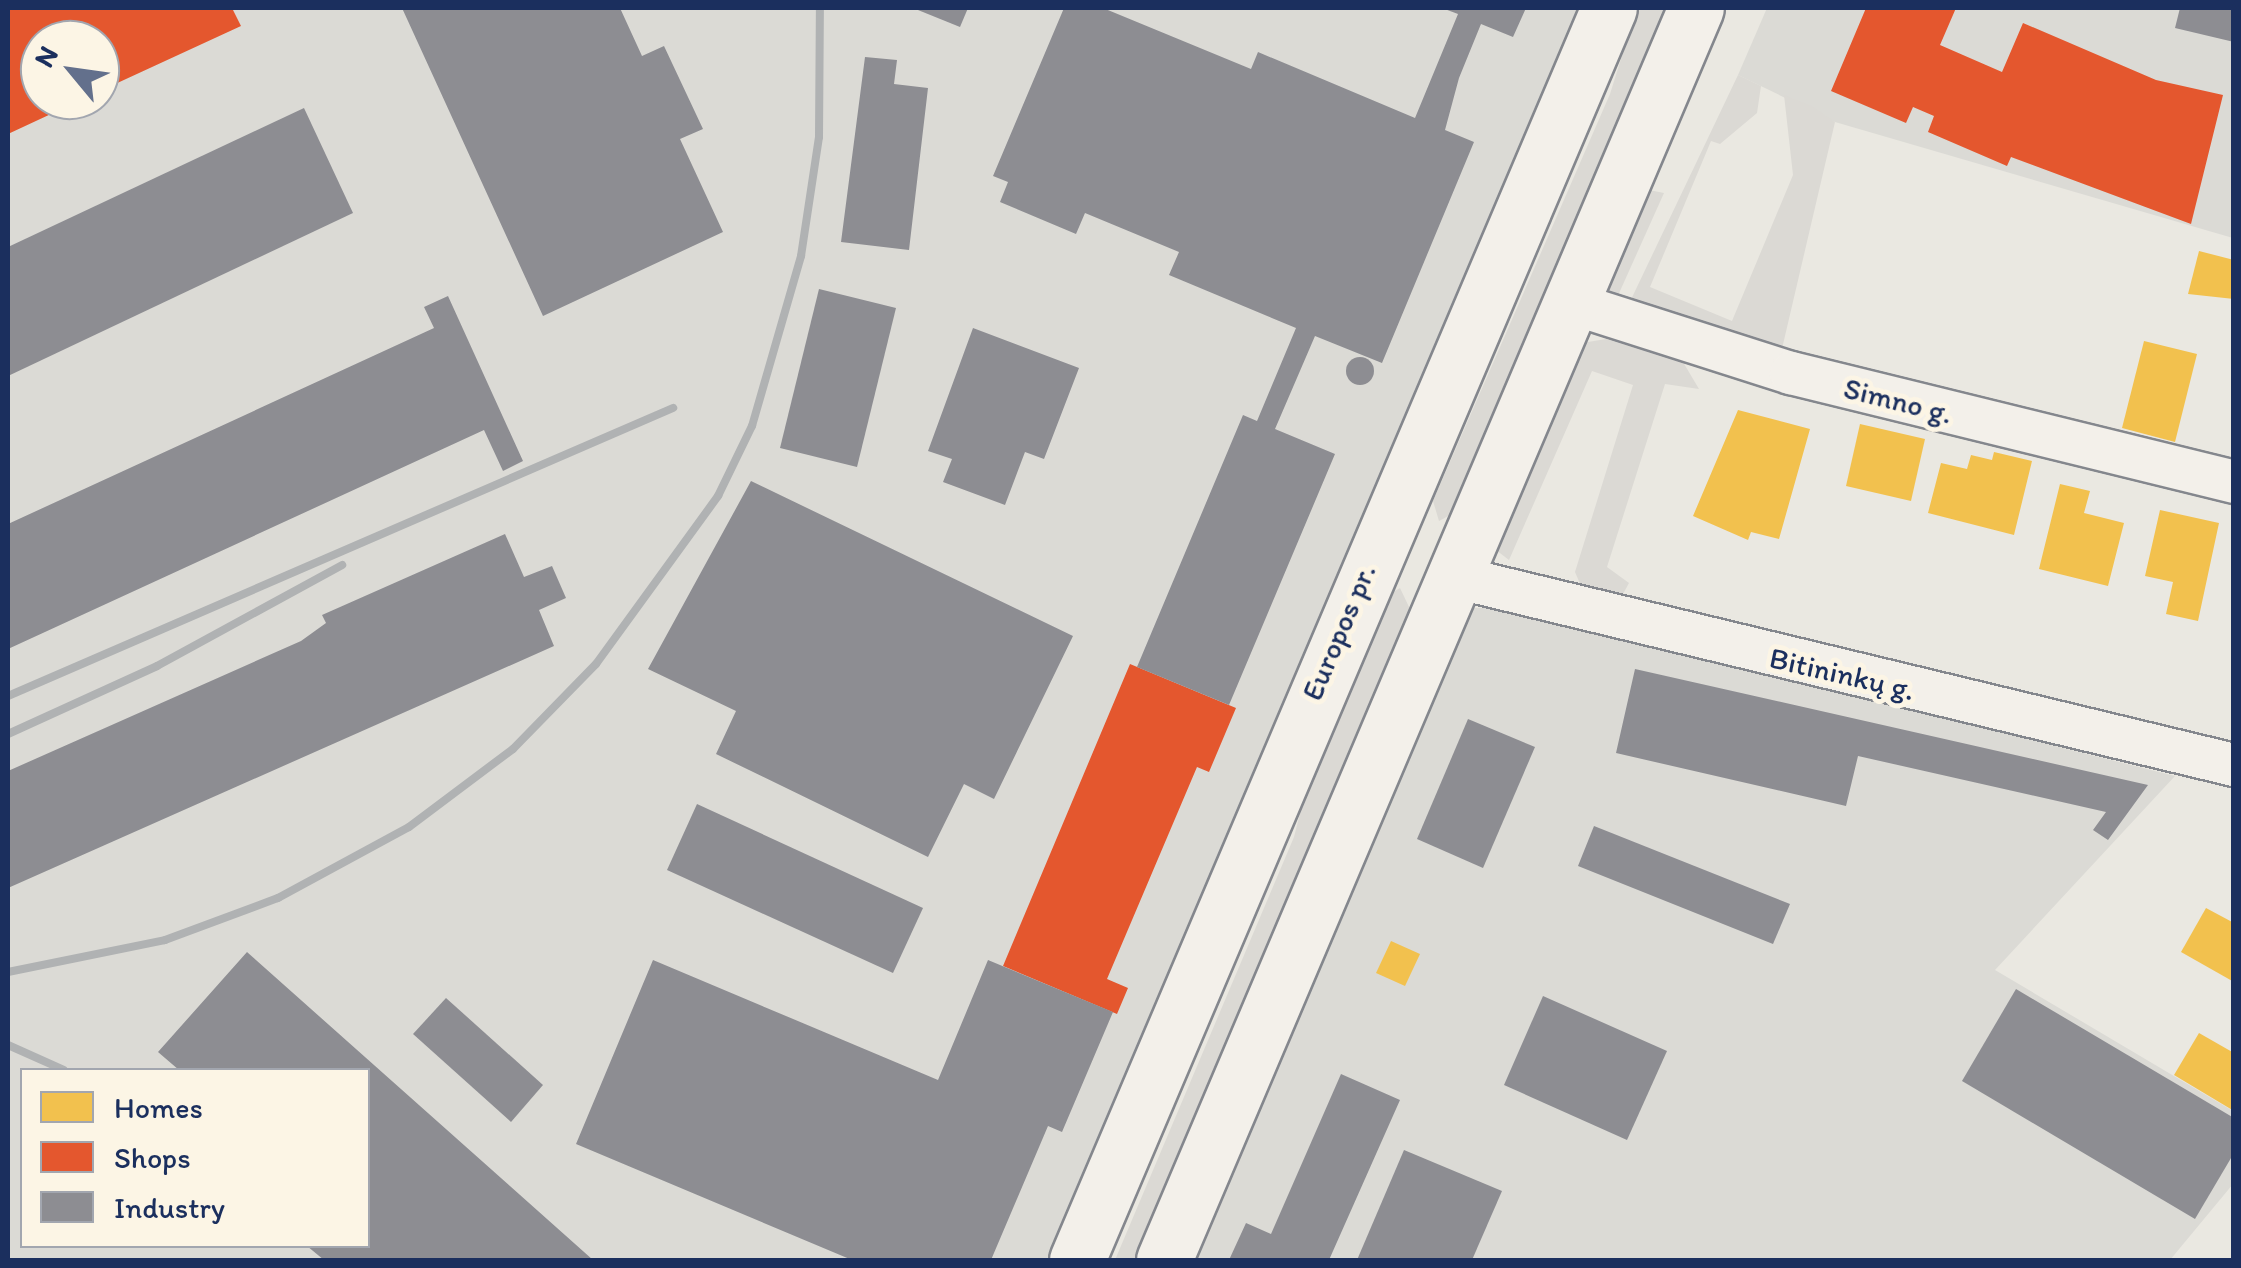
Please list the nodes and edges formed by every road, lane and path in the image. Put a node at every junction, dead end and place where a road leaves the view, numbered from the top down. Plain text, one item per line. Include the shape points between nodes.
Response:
1 (1609, 8) edge
2 (1696, 8) edge
3 (1568, 302) junction
4 (2234, 482) edge
5 (1403, 484) junction
6 (1451, 576) junction
7 (2234, 766) edge
8 (1077, 1260) edge
9 (1164, 1260) edge

1 - 5 main road, Europos pr.
2 - 3 main road
3 - 4 street, Simno g. via 1790,374
3 - 6 main road
5 - 6 main road via 1402,524 1416,556
5 - 8 main road, Europos pr.
6 - 7 street, Bitininkų g.
6 - 9 main road

